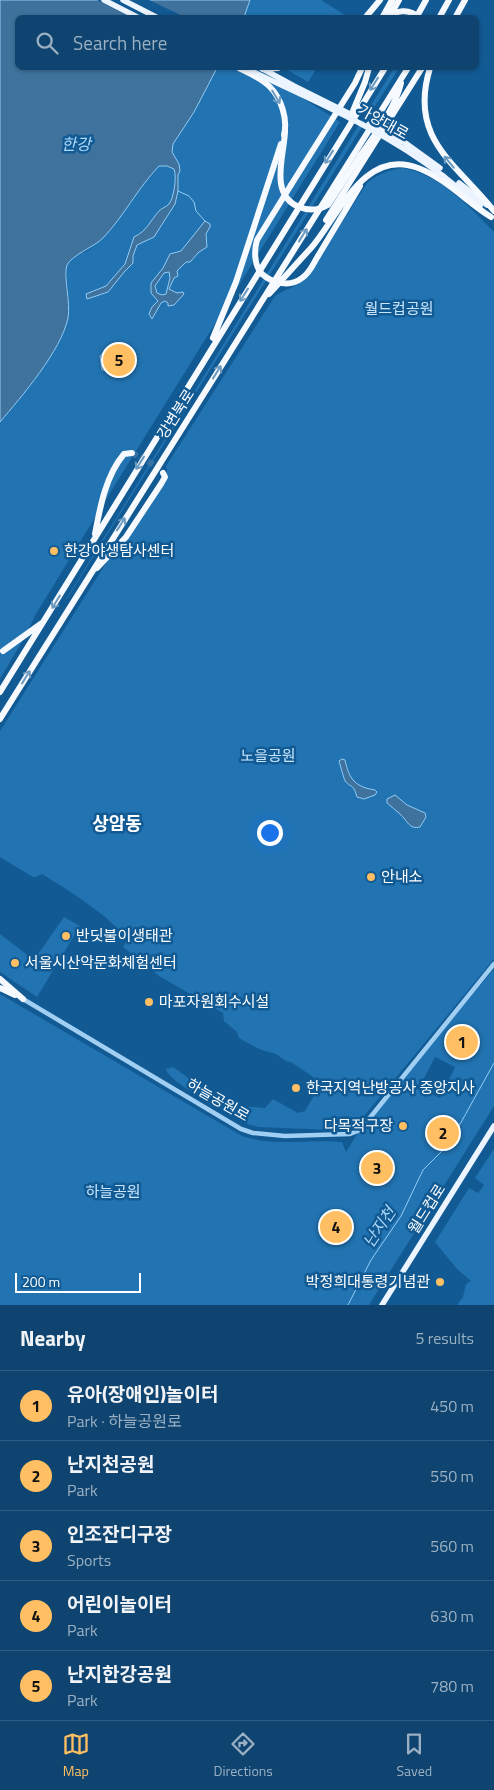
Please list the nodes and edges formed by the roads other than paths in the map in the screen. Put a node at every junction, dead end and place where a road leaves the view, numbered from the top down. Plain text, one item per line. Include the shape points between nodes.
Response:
1 (104, 0) edge
2 (123, 0) edge
3 (380, 0) edge
4 (392, 0) edge
5 (399, 0) edge
6 (426, 0) edge
7 (449, 0) edge
8 (463, 2) edge
9 (133, 15) edge
10 (152, 15) edge
11 (368, 15) edge
12 (384, 15) edge
13 (390, 15) edge
14 (391, 15) edge
15 (418, 15) edge
16 (418, 15) edge
17 (441, 15) edge
18 (456, 15) edge
19 (243, 70) edge
20 (248, 70) edge
21 (266, 70) edge
22 (361, 70) edge
23 (368, 70) edge
24 (384, 70) edge
25 (407, 70) edge
26 (421, 70) edge
27 (430, 70) edge
28 (402, 78) junction
29 (286, 130) junction
30 (341, 137) junction
31 (364, 179) junction
32 (493, 215) edge
33 (306, 252) junction
34 (258, 307) junction
35 (206, 355) junction
36 (132, 453) dead end
37 (163, 473) dead end
38 (94, 537) junction
39 (87, 578) junction
40 (44, 620) junction
41 (3, 651) dead end
42 (0, 692) edge
43 (0, 719) edge
44 (494, 964) edge
45 (0, 979) edge
46 (0, 988) edge
47 (23, 999) junction
48 (494, 1126) edge
49 (382, 1305) edge

1 - 9 main road
2 - 10 main road
3 - 11 highway
4 - 12 highway
5 - 14 highway
6 - 16 highway
7 - 17 highway
8 - 18 highway
13 - 15 highway, bridge via 406,10
19 -> 29 highway, bridge via 274,92 284,114
20 - 32 main road, 가양대로, bridge via 401,146
21 - 32 main road, 가양대로, bridge via 404,142 439,167
22 - 31 highway, bridge via 257,240 257,264 261,274 281,284 301,280
23 - 30 highway
24 -> 30 highway, 강변북로
25 - 28 highway
26 - 33 highway
32 -> 27 highway via 480,192 452,166 435,141 426,108
28 - 29 highway, bridge via 398,93 360,156 328,205 321,209 302,208 286,198 280,182
34 -> 28 highway, 강변북로
29 - 35 highway, bridge via 235,283
30 -> 35 highway, 강변북로
31 - 32 highway via 394,165 416,167
31 - 33 highway via 350,192
33 - 34 highway
39 -> 34 highway, 강변북로
35 -> 38 highway, 강변북로
36 - 38 highway via 124,454 117,462 100,506
37 - 39 highway via 161,484 126,537
38 -> 40 highway, 강변북로
43 -> 39 highway, 강변북로
40 - 41 highway
40 - 42 highway, 강변북로
44 - 47 street, 하늘공원로 via 360,1130 350,1134 285,1136 241,1129
45 - 47 highway
46 - 47 highway
48 - 49 main road, 월드컵로

